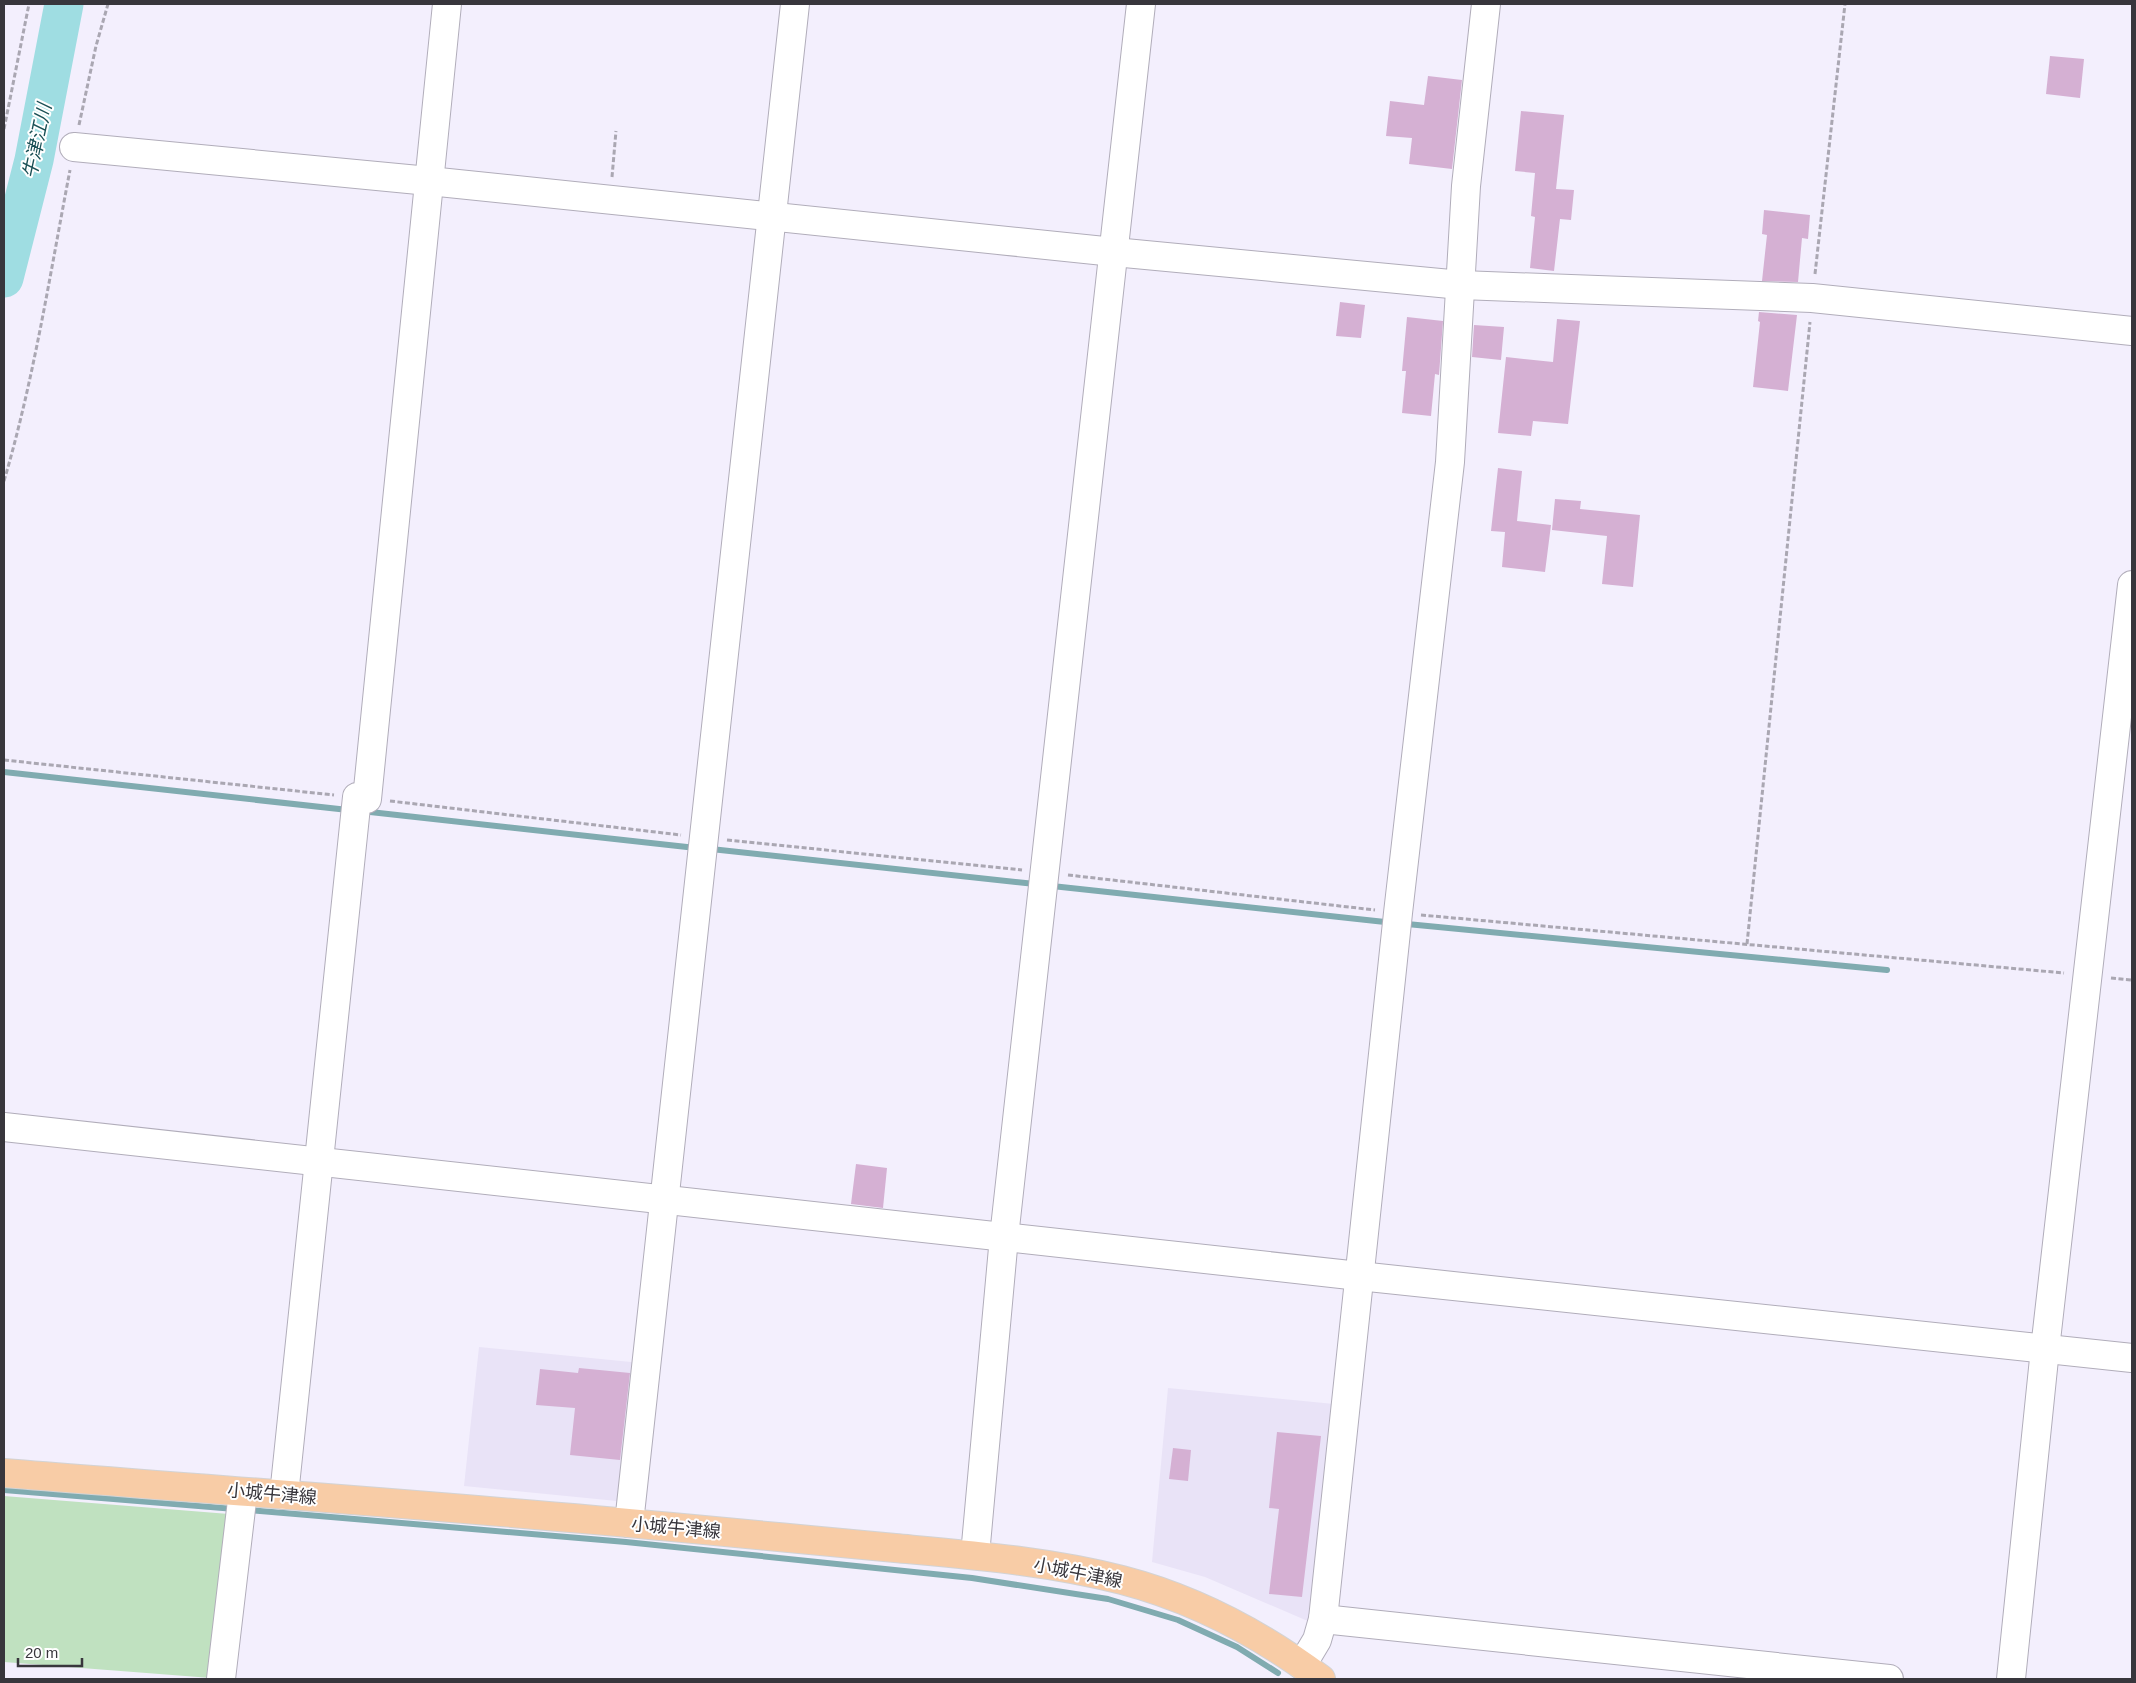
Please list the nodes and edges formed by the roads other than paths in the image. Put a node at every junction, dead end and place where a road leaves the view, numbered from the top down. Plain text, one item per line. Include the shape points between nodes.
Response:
1 (447, 4) edge
2 (795, 4) edge
3 (1141, 4) edge
4 (1486, 4) edge
5 (74, 148) road end
6 (429, 181) junction
7 (773, 215) junction
8 (1114, 252) junction
9 (1460, 285) junction
10 (2132, 331) edge
11 (2132, 585) edge
12 (2129, 656) edge
13 (4, 1127) edge
14 (319, 1162) junction
15 (664, 1199) junction
16 (1004, 1236) junction
17 (1359, 1276) junction
18 (2045, 1349) junction
19 (2132, 1358) edge
20 (4, 1473) edge
21 (284, 1495) junction
22 (242, 1505) junction
23 (629, 1523) junction
24 (975, 1556) junction
25 (1323, 1619) junction
26 (1312, 1672) edge
27 (221, 1679) edge
28 (1890, 1679) edge
29 (2011, 1679) edge

1 - 6 street
2 - 7 street
3 - 8 street
4 - 9 street via 1466,186
5 - 6 street
6 - 7 street
6 - 14 street
7 - 8 street
7 - 15 street
8 - 9 street
8 - 16 street
9 - 10 street via 1812,298
9 - 17 street via 1450,462
11 - 12 street
12 - 18 street via 2087,976
13 - 14 street
14 - 15 street
14 - 21 street
15 - 16 street
15 - 23 street
16 - 17 street
16 - 24 street
17 - 18 street
17 - 25 street
18 - 19 street
18 - 29 street
20 - 22 main road, 小城牛津線
21 - 22 main road, 小城牛津線
21 - 23 main road, 小城牛津線
22 - 27 street
23 - 24 main road, 小城牛津線
24 - 26 main road, 小城牛津線 via 1063,1568 1124,1581 1181,1599 1255,1635
25 - 26 street
25 - 28 street

